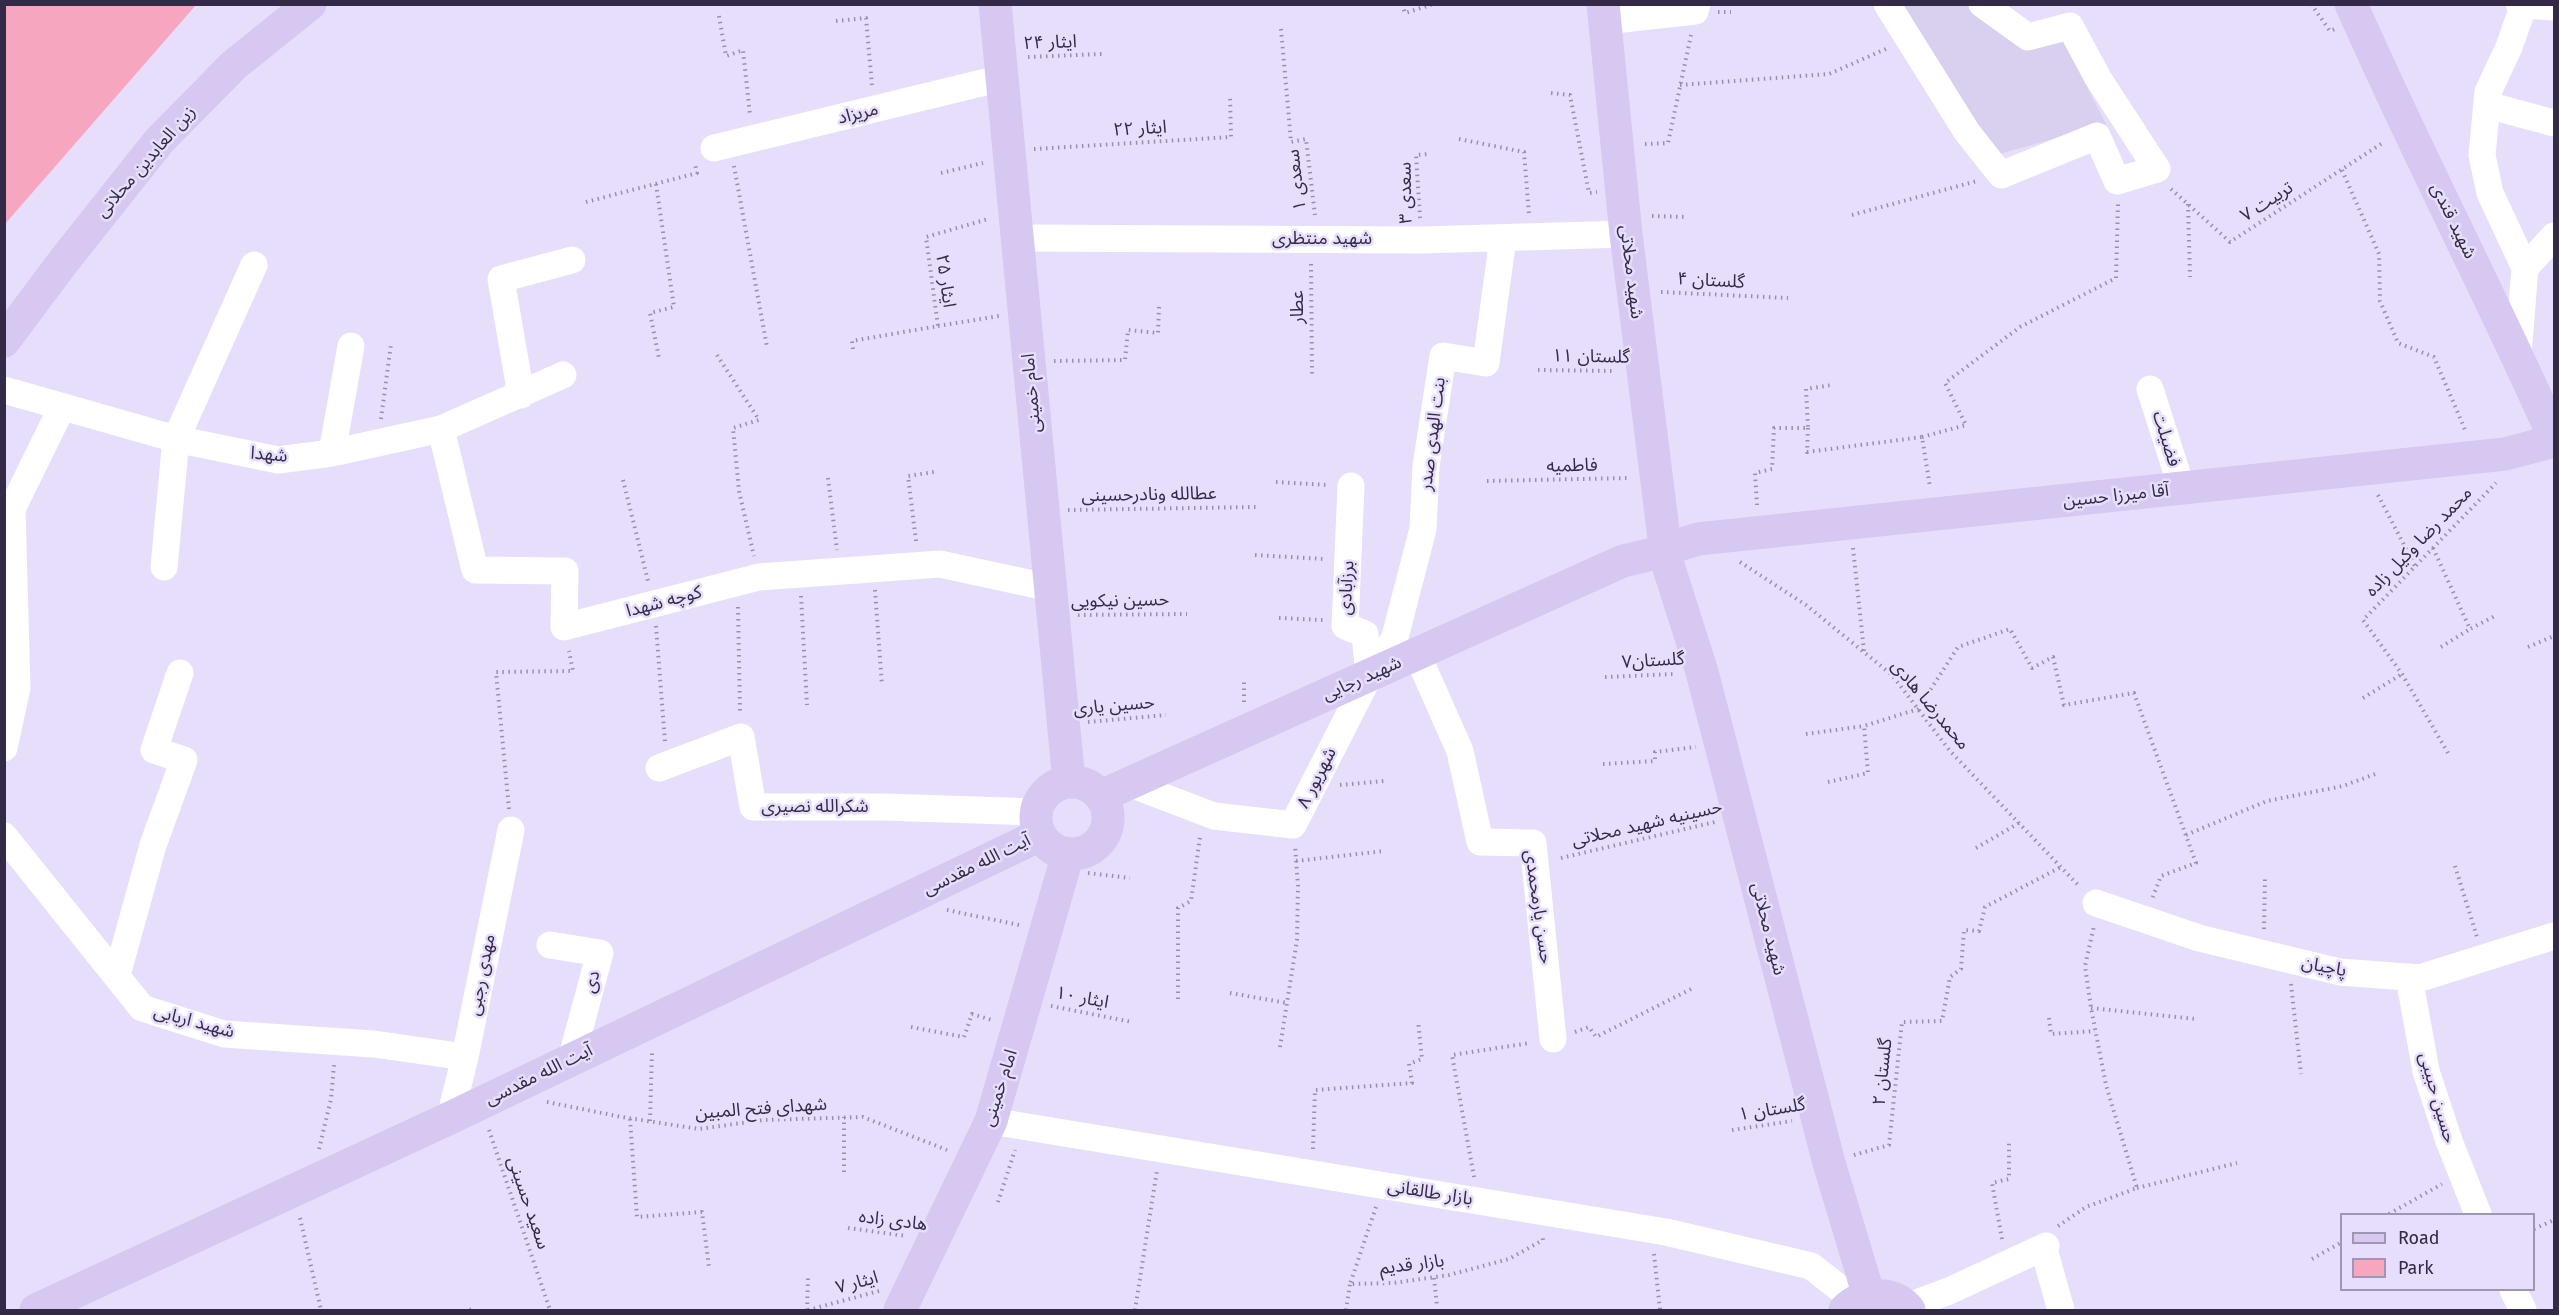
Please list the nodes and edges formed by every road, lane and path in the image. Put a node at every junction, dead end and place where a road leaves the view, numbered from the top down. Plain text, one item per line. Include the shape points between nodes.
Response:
1 (310, 4) edge
2 (995, 4) edge
3 (1402, 4) edge
4 (1434, 4) edge
5 (1887, 4) edge
6 (1982, 4) edge
7 (2311, 4) edge
8 (2351, 4) edge
9 (2522, 6) edge
10 (2554, 7) edge
11 (1696, 8) edge
12 (1604, 13) edge
13 (719, 16) dead end
14 (836, 21) dead end
15 (1281, 28) dead end
16 (2330, 31) dead end
17 (1908, 40) junction
18 (1102, 54) dead end
19 (1001, 68) junction
20 (1680, 85) junction
21 (1551, 93) dead end
22 (1230, 95) dead end
23 (2487, 105) junction
24 (874, 110) junction
25 (2554, 123) edge
26 (2408, 127) junction
27 (1459, 139) dead end
28 (732, 144) junction
29 (1617, 146) junction
30 (1009, 154) junction
31 (1428, 154) dead end
32 (2151, 170) junction
33 (2342, 170) junction
34 (941, 173) dead end
35 (2001, 175) junction
36 (2117, 181) junction
37 (656, 184) junction
38 (586, 202) dead end
39 (2188, 204) junction
40 (1624, 213) junction
41 (1852, 216) dead end
42 (1687, 218) dead end
43 (1016, 225) junction
44 (2554, 236) edge
45 (1530, 237) junction
46 (1503, 238) junction
47 (1314, 239) junction
48 (1421, 240) junction
49 (572, 260) dead end
50 (254, 265) dead end
51 (2524, 268) junction
52 (2190, 277) dead end
53 (1633, 290) junction
54 (1788, 298) dead end
55 (1159, 306) dead end
56 (1024, 311) junction
57 (938, 326) junction
58 (4, 341) edge
59 (391, 344) dead end
60 (351, 346) dead end
61 (767, 348) dead end
62 (853, 349) dead end
63 (717, 355) dead end
64 (2518, 355) junction
65 (659, 358) dead end
66 (1029, 361) junction
67 (1538, 370) dead end
68 (1643, 371) junction
69 (563, 375) dead end
70 (1312, 375) dead end
71 (1832, 385) dead end
72 (2150, 389) dead end
73 (4, 390) edge
74 (520, 395) junction
75 (62, 408) junction
76 (1808, 428) junction
77 (441, 429) junction
78 (1922, 436) junction
79 (2554, 436) edge
80 (176, 439) junction
81 (2554, 441) edge
82 (377, 444) junction
83 (332, 453) junction
84 (2487, 469) junction
85 (2364, 470) junction
86 (934, 472) dead end
87 (828, 478) dead end
88 (1657, 478) junction
89 (623, 480) dead end
90 (1487, 481) dead end
91 (1276, 482) dead end
92 (1352, 486) joint
93 (2182, 489) junction
94 (1256, 507) dead end
95 (1043, 510) junction
96 (1934, 515) junction
97 (1851, 523) junction
98 (1758, 533) junction
99 (2433, 548) junction
100 (1657, 552) junction
101 (1255, 555) dead end
102 (1731, 556) dead end
103 (1348, 560) junction
104 (919, 566) junction
105 (2415, 566) junction
106 (164, 567) dead end
107 (874, 569) junction
108 (840, 571) junction
109 (799, 574) junction
110 (748, 580) junction
111 (1052, 601) junction
112 (654, 605) junction
113 (1187, 614) dead end
114 (2495, 616) dead end
115 (1279, 618) dead end
116 (1345, 620) junction
117 (564, 627) junction
118 (2470, 629) junction
119 (2554, 636) edge
120 (2441, 647) dead end
121 (2528, 647) dead end
122 (1864, 652) junction
123 (1417, 654) junction
124 (1702, 672) junction
125 (180, 673) dead end
126 (1372, 674) junction
127 (2402, 674) junction
128 (1605, 677) dead end
129 (882, 685) dead end
130 (2363, 698) dead end
131 (807, 705) dead end
132 (1918, 709) junction
133 (1167, 715) dead end
134 (1064, 724) junction
135 (1864, 726) junction
136 (1806, 734) dead end
137 (741, 737) junction
138 (1720, 744) junction
139 (4, 748) edge
140 (2448, 753) dead end
141 (1603, 764) dead end
142 (663, 767) joint
143 (2378, 773) dead end
144 (1384, 781) dead end
145 (1069, 782) junction
146 (1828, 782) dead end
147 (1312, 787) junction
148 (1115, 790) junction
149 (1204, 812) junction
150 (1739, 816) junction
151 (2019, 823) junction
152 (1038, 824) junction
153 (1293, 825) junction
154 (511, 831) joint
155 (2186, 835) junction
156 (4, 836) edge
157 (1976, 848) dead end
158 (1384, 851) dead end
159 (1561, 858) dead end
160 (1296, 861) junction
161 (1066, 863) junction
162 (2455, 866) dead end
163 (2061, 867) junction
164 (2265, 876) dead end
165 (1130, 878) dead end
166 (903, 901) junction
167 (2096, 903) junction
168 (2145, 919) junction
169 (1046, 931) junction
170 (2554, 936) edge
171 (550, 945) dead end
172 (2276, 957) junction
173 (2484, 958) junction
174 (117, 975) junction
175 (2409, 977) junction
176 (1695, 987) dead end
177 (1230, 993) dead end
178 (1178, 999) dead end
179 (1287, 1003) junction
180 (2091, 1008) junction
181 (1023, 1014) junction
182 (2049, 1018) dead end
183 (2196, 1019) dead end
184 (654, 1021) junction
185 (1418, 1021) dead end
186 (1132, 1022) dead end
187 (911, 1027) dead end
188 (2095, 1031) junction
189 (1553, 1039) junction
190 (335, 1042) junction
191 (1280, 1047) dead end
192 (465, 1057) junction
193 (571, 1060) junction
194 (2301, 1074) dead end
195 (513, 1088) junction
196 (480, 1104) junction
197 (450, 1118) junction
198 (844, 1118) junction
199 (1817, 1118) junction
200 (630, 1119) junction
201 (650, 1121) junction
202 (1007, 1124) junction
203 (1732, 1130) dead end
204 (2009, 1141) dead end
205 (1160, 1149) junction
206 (317, 1154) dead end
207 (973, 1160) junction
208 (1829, 1163) junction
209 (2237, 1163) dead end
210 (844, 1172) dead end
211 (2461, 1173) junction
212 (1312, 1174) junction
213 (1379, 1185) junction
214 (2137, 1188) junction
215 (294, 1190) junction
216 (1478, 1201) junction
217 (998, 1202) dead end
218 (1538, 1211) junction
219 (2392, 1213) edge
220 (2477, 1213) edge
221 (2554, 1221) edge
222 (848, 1228) dead end
223 (2535, 1229) edge
224 (1651, 1230) junction
225 (934, 1239) junction
226 (2340, 1243) edge
227 (2046, 1249) junction
228 (2312, 1259) dead end
229 (2007, 1263) junction
230 (709, 1267) dead end
231 (808, 1278) dead end
232 (1434, 1278) junction
233 (914, 1281) junction
234 (1350, 1284) junction
235 (2513, 1291) edge
236 (1857, 1303) edge
237 (1437, 1306) dead end
238 (1908, 1309) edge
239 (36, 1311) edge
240 (321, 1311) edge
241 (550, 1311) edge
242 (807, 1311) edge
243 (900, 1311) edge
244 (1136, 1311) edge
245 (1346, 1311) edge
246 (1660, 1311) edge
247 (2061, 1311) edge
248 (2523, 1311) edge

1 - 58 main road, زین العابدین محلاتی via 234,65 159,141
2 - 19 main road, امام خمینی
3 - 4 path via 1405,13
5 - 17 street
6 - 32 street via 2028,37 2070,26 2098,78 2157,169
7 - 16 path
8 - 26 main road, شهید قندی
9 - 10 street
9 - 23 street via 2488,92
11 - 12 street
11 - 20 path
12 - 29 main road, شهید محلاتی
13 - 28 path via 726,56 743,50
14 - 24 path via 866,18
15 - 47 path, سعدی ۱ via 1291,142 1306,139
17 - 20 path via 1829,74
17 - 35 street via 1967,132
18 - 19 path, ایثار ۲۴
19 - 24 street, مریزاد
19 - 30 main road, امام خمینی
20 - 29 path via 1668,143
21 - 40 path via 1570,95 1589,193
22 - 30 path, ایثار ۲۲ via 1231,137
23 - 25 street
23 - 51 street via 2482,155 2490,193
24 - 28 street, مریزاد
26 - 33 path, تربیت ۷
26 - 64 main road, شهید قندی
27 - 45 path via 1524,152
28 - 37 path via 693,153 697,173
28 - 61 path
29 - 40 main road, شهید محلاتی
30 - 34 path
30 - 43 main road, امام خمینی
31 - 48 path, سعدی ۳ via 1416,155
32 - 36 street
32 - 39 path, تربیت ۷
33 - 39 path, تربیت ۷ via 2230,242
33 - 84 path via 2379,254 2380,301 2398,343 2434,357
35 - 36 street via 2097,136
35 - 41 path
36 - 78 path via 2116,278 2020,327 1945,383 1966,425
37 - 38 path
37 - 65 path via 674,307 650,313
39 - 52 path
40 - 42 path
40 - 45 street, شهید منتظری
40 - 53 main road, شهید محلاتی
43 - 47 street, شهید منتظری
43 - 56 main road, امام خمینی
43 - 57 path, ایثار ۲۵ via 926,237
44 - 51 street
45 - 46 street, شهید منتظری
46 - 48 street, شهید منتظری
46 - 126 street, بنت الهدی صدر via 1486,363 1443,356 1426,466 1424,529 1395,637
47 - 48 street, شهید منتظری
47 - 70 path, عطار
49 - 74 street via 501,279
50 - 80 street
51 - 64 street
53 - 54 path, گلستان ۴
53 - 68 main road, شهید محلاتی
55 - 66 path via 1158,333 1128,330 1125,360
56 - 57 path
56 - 66 main road, امام خمینی
57 - 62 path, ایثار ۲۵ via 852,341
59 - 82 path
60 - 83 street
63 - 110 path via 759,420 733,428
64 - 79 main road, شهید قندی
66 - 95 main road, امام خمینی
67 - 68 path, گلستان ۱۱
68 - 88 main road, شهید محلاتی
69 - 74 street, شهدا
71 - 76 path via 1806,389
72 - 93 street, فضیلت
73 - 75 street, شهدا
74 - 77 street, شهدا
75 - 80 street, شهدا
75 - 139 street via 12,509 17,688
76 - 78 path via 1807,452
76 - 98 path via 1774,428 1772,469 1755,473
77 - 82 street, شهدا
77 - 117 street via 475,570 565,571
78 - 96 path
80 - 83 street, شهدا via 278,460
80 - 106 street
81 - 84 main road, آقا میرزا حسین via 2505,454
82 - 83 street, شهدا
84 - 85 main road, آقا میرزا حسین
84 - 99 path, محمد رضا وکیل زاده
85 - 93 main road, آقا میرزا حسین
85 - 105 path
86 - 104 path via 908,476
87 - 108 path
88 - 90 path, فاطمیه
88 - 100 main road, شهید محلاتی
89 - 112 path
91 - 92 path
92 - 103 street, برزآبادی
93 - 96 main road, آقا میرزا حسین
94 - 95 path, عطالله ونادرحسینی
95 - 111 main road, امام خمینی
96 - 97 main road, آقا میرزا حسین
97 - 98 main road, آقا میرزا حسین
97 - 122 path
98 - 100 main road, آقا میرزا حسین via 1698,539
99 - 105 path, محمد رضا وکیل زاده
99 - 118 path
100 - 123 main road, شهید رجایی
100 - 124 main road, شهید محلاتی
101 - 103 path
102 - 122 path, محمدرضا هادی via 1806,605
103 - 116 street, برزآبادی
104 - 107 street, کوچه شهدا
104 - 111 street, کوچه شهدا via 940,564
105 - 127 path, محمد رضا وکیل زاده via 2363,620
107 - 108 street, کوچه شهدا
107 - 129 path
108 - 109 street, کوچه شهدا
109 - 110 street, کوچه شهدا
109 - 131 path
110 - 112 street, کوچه شهدا
110 - 137 path
111 - 113 path, حسین نیکویی
111 - 134 main road, امام خمینی
112 - 117 street, کوچه شهدا
112 - 142 path
114 - 118 path
115 - 116 path
116 - 126 street, برزآبادی via 1345,626 1365,634
117 - 154 path via 573,670 496,672
118 - 120 path
119 - 121 path
122 - 132 path, محمدرضا هادی via 1892,675
123 - 126 main road, شهید رجایی
123 - 189 street, حسن یارمحمدی via 1460,751 1480,842 1533,843
124 - 128 path, گلستان۷
124 - 138 main road, شهید محلاتی
125 - 174 street via 153,750 184,760 153,845
126 - 147 street, ۸ شهریور
126 - 148 main road, شهید رجایی
127 - 130 path
127 - 140 path, محمد رضا وکیل زاده
132 - 135 path
132 - 151 path, محمدرضا هادی via 1950,750
132 - 155 path via 1958,648 2010,629 2032,668 2053,657 2064,705 2134,693
133 - 134 path, حسین یاری
134 - 145 main road, امام خمینی
135 - 136 path
135 - 146 path via 1868,773
137 - 142 street
137 - 152 street, شکرالله نصیری via 753,807 884,807
138 - 141 path via 1655,752 1655,761
138 - 150 main road, شهید محلاتی
143 - 155 path via 2343,786 2266,801
144 - 147 path
145 - 148 main road
145 - 152 main road via 1047,791 1040,801
147 - 153 street, ۸ شهریور
148 - 149 street, ۸ شهریور
148 - 161 main road via 1107,807 1106,831 1092,849
149 - 153 street, ۸ شهریور
149 - 178 path via 1191,901 1178,908
150 - 159 path, حسینیه شهید محلاتی
150 - 199 main road, شهید محلاتی
151 - 157 path
151 - 163 path, محمدرضا هادی
152 - 161 main road via 1047,845
152 - 166 main road, آیت الله مقدسی
153 - 160 path
154 - 192 street, مهدی رجبی
155 - 168 path via 2196,863 2161,876
156 - 174 street, شهید اربابی
158 - 160 path
160 - 179 path via 1297,940
161 - 165 path
161 - 169 main road, امام خمینی
162 - 173 path
163 - 167 path, محمدرضا هادی
163 - 208 path, گلستان ۲ via 1985,907 1979,931 1964,930 1961,969 1950,977 1942,1021 1902,1022 1888,1145
164 - 172 path
166 - 169 path
166 - 184 main road, آیت الله مقدسی
167 - 168 street, پاچیان
167 - 180 path via 2085,966
168 - 172 street, پاچیان via 2199,938
169 - 181 main road, امام خمینی
170 - 173 street, پاچیان
171 - 193 street, دی via 600,953
172 - 175 street, پاچیان via 2340,972
172 - 194 path
173 - 175 street, پاچیان via 2420,978
174 - 190 street, شهید اربابی via 142,1008 224,1034
175 - 211 street, حسین حبیبی via 2426,1071
176 - 189 path via 1596,1037 1589,1027
177 - 179 path
179 - 191 path
180 - 183 path
180 - 188 path
181 - 186 path, ایثار ۱۰
181 - 187 path, ایثار ۱۰ via 972,1014 964,1037
181 - 202 main road, امام خمینی
182 - 188 path via 2051,1034
184 - 193 main road, آیت الله مقدسی
184 - 201 path
185 - 212 path via 1422,1059 1409,1064 1413,1083 1315,1090
188 - 214 path via 2106,1085
189 - 216 path via 1452,1055
190 - 192 street, شهید اربابی
190 - 206 path via 331,1099
192 - 197 street, مهدی رجبی
193 - 195 main road, آیت الله مقدسی
195 - 196 main road, آیت الله مقدسی
195 - 200 path, شهدای فتح المبین via 549,1103
196 - 197 main road, آیت الله مقدسی
196 - 241 path, سعید حسینی
197 - 215 main road, آیت الله مقدسی
198 - 201 path, شهدای فتح المبین via 763,1120 699,1129
198 - 207 path, شهدای فتح المبین via 863,1117
198 - 210 path
199 - 203 path, گلستان ۱
199 - 208 main road, شهید محلاتی
200 - 201 path, شهدای فتح المبین
200 - 230 path via 637,1217 702,1212
202 - 205 street, بازار طالقانی
202 - 207 main road, امام خمینی
202 - 217 path
204 - 229 path via 2009,1179 1992,1183
205 - 212 street, بازار طالقانی
205 - 244 path
207 - 225 main road, امام خمینی
208 - 236 main road, شهید محلاتی
209 - 214 path
211 - 219 path
211 - 220 street, حسین حبیبی
212 - 213 street, بازار طالقانی
213 - 216 street, بازار طالقانی
213 - 234 path, بازار قدیم via 1376,1206
214 - 227 path via 2086,1207 2049,1231
215 - 239 main road, آیت الله مقدسی
215 - 240 path
216 - 218 street, بازار طالقانی
218 - 224 street, بازار طالقانی
218 - 232 path, بازار قدیم via 1543,1240 1509,1259
221 - 223 path
222 - 225 path, هادی زاده
224 - 236 street, بازار طالقانی via 1811,1266
224 - 246 path
225 - 233 main road, امام خمینی
226 - 228 path
227 - 229 street
227 - 247 street
229 - 238 street
231 - 242 path
232 - 234 path, بازار قدیم
232 - 237 path
233 - 242 path, ایثار ۷
233 - 243 main road, امام خمینی
234 - 245 path
235 - 248 street
236 - 238 main road via 1882,1295

